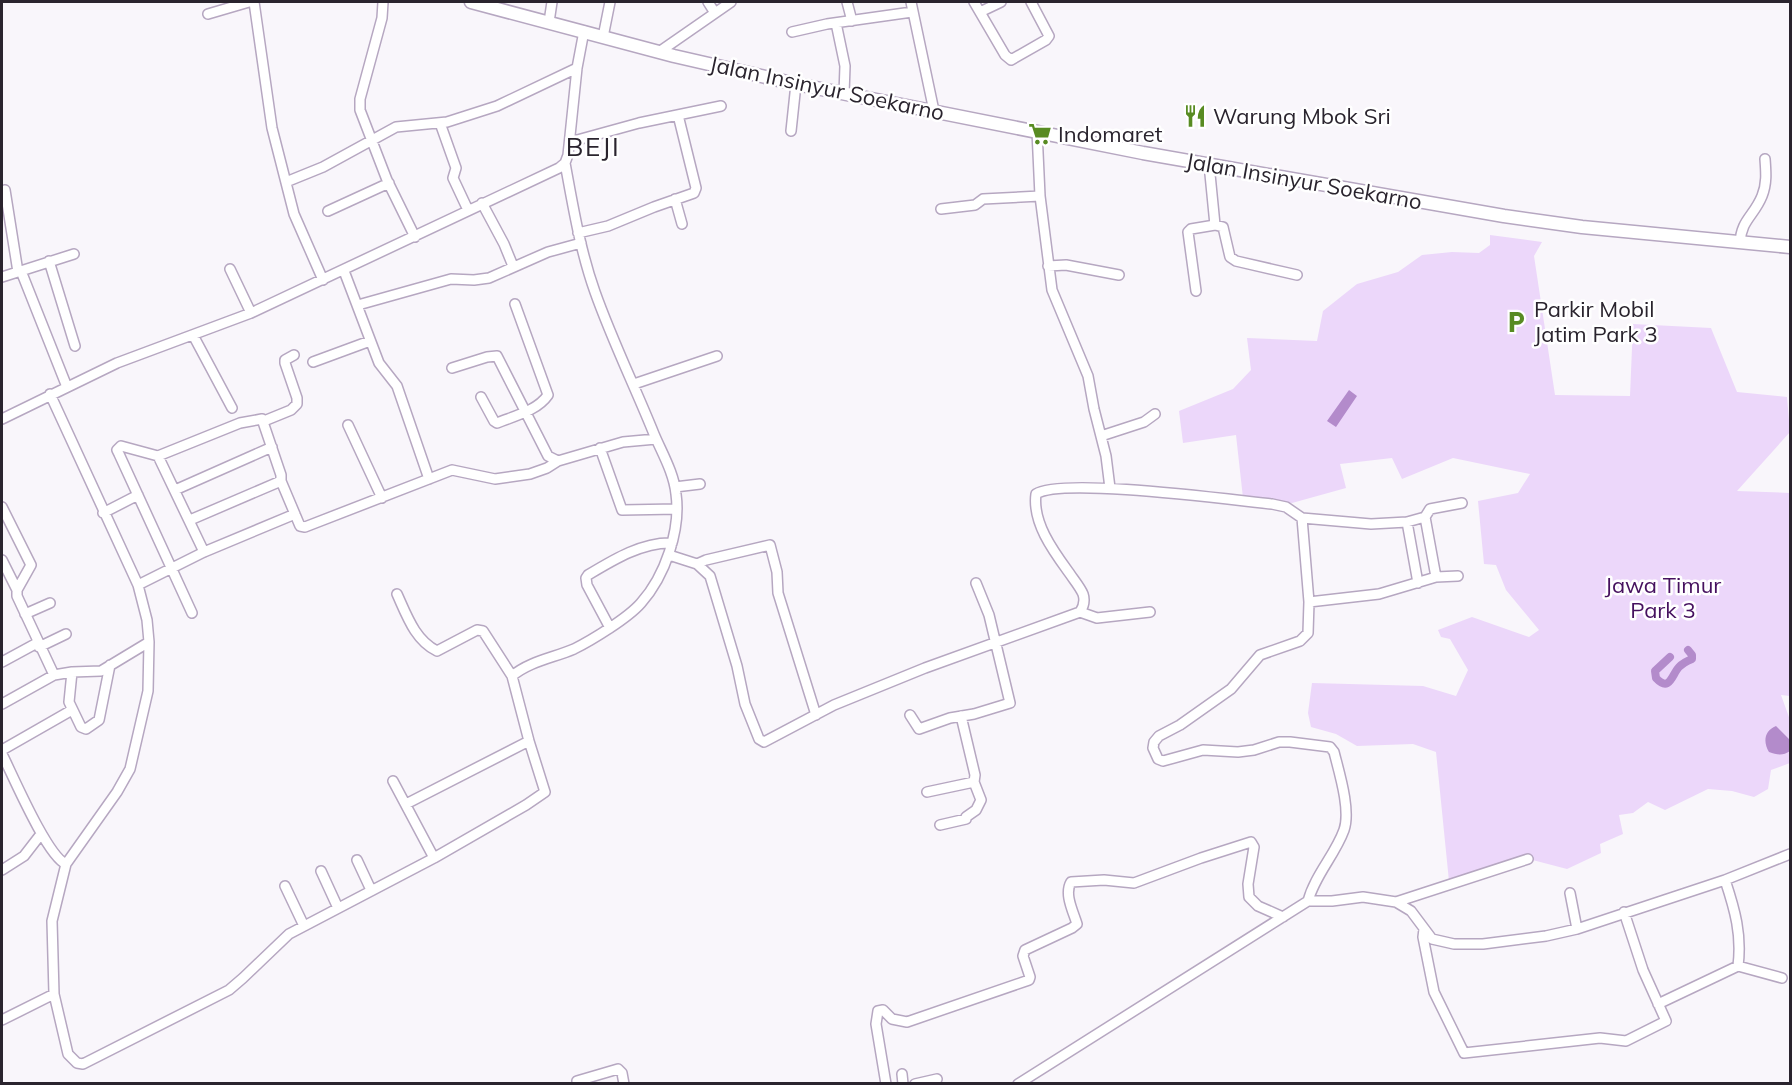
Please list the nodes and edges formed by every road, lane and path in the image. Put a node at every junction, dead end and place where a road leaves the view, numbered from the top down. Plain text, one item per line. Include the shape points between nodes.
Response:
1 (249, 2) edge
2 (254, 2) edge
3 (383, 2) edge
4 (471, 2) edge
5 (552, 2) edge
6 (610, 2) edge
7 (708, 2) edge
8 (731, 2) edge
9 (847, 2) edge
10 (974, 2) edge
11 (1001, 2) edge
12 (1031, 2) edge
13 (912, 7) edge
14 (980, 12) junction
15 (715, 13) junction
16 (208, 15) dead end
17 (852, 21) junction
18 (549, 22) junction
19 (836, 23) junction
20 (584, 31) junction
21 (792, 32) dead end
22 (603, 37) junction
23 (659, 52) junction
24 (577, 68) junction
25 (796, 84) junction
26 (844, 94) junction
27 (721, 106) dead end
28 (934, 111) junction
29 (678, 116) junction
30 (440, 123) junction
31 (791, 131) dead end
32 (1037, 131) junction
33 (373, 140) junction
34 (570, 142) junction
35 (1765, 159) dead end
36 (565, 163) junction
37 (1209, 164) junction
38 (286, 182) junction
39 (388, 183) junction
40 (5, 190) dead end
41 (1040, 196) junction
42 (675, 199) junction
43 (482, 203) junction
44 (940, 209) dead end
45 (468, 210) junction
46 (328, 211) dead end
47 (682, 224) dead end
48 (1215, 225) junction
49 (578, 233) junction
50 (415, 237) junction
51 (581, 243) junction
52 (1740, 243) junction
53 (1791, 247) edge
54 (74, 254) dead end
55 (49, 261) junction
56 (513, 266) junction
57 (1048, 266) junction
58 (230, 269) dead end
59 (20, 271) junction
60 (344, 271) junction
61 (1119, 275) dead end
62 (1297, 275) dead end
63 (2, 277) edge
64 (323, 280) junction
65 (1196, 291) dead end
66 (515, 304) dead end
67 (358, 305) junction
68 (251, 313) junction
69 (193, 335) junction
70 (370, 341) junction
71 (75, 346) dead end
72 (294, 356) dead end
73 (717, 356) dead end
74 (313, 362) dead end
75 (452, 368) dead end
76 (634, 384) junction
77 (67, 387) junction
78 (50, 394) junction
79 (481, 397) dead end
80 (232, 408) dead end
81 (525, 412) junction
82 (1155, 414) dead end
83 (2, 419) edge
84 (264, 421) junction
85 (348, 425) dead end
86 (1101, 436) junction
87 (656, 439) junction
88 (272, 447) junction
89 (600, 448) junction
90 (158, 456) junction
91 (558, 461) junction
92 (429, 479) junction
93 (281, 481) junction
94 (700, 484) dead end
95 (675, 487) junction
96 (1110, 488) junction
97 (175, 490) junction
98 (138, 495) junction
99 (382, 498) junction
100 (1462, 502) dead end
101 (2, 507) edge
102 (677, 509) junction
103 (103, 513) junction
104 (295, 514) junction
105 (1302, 518) junction
106 (1425, 518) junction
107 (190, 520) junction
108 (1407, 522) junction
109 (672, 543) junction
110 (204, 552) junction
111 (669, 555) junction
112 (2, 560) edge
113 (697, 564) junction
114 (171, 569) junction
115 (1458, 576) dead end
116 (1436, 577) junction
117 (976, 583) dead end
118 (1418, 583) junction
119 (138, 585) junction
120 (17, 590) junction
121 (397, 594) dead end
122 (1309, 602) junction
123 (50, 603) dead end
124 (1080, 612) junction
125 (1150, 612) dead end
126 (192, 613) dead end
127 (25, 614) junction
128 (610, 628) junction
129 (66, 634) dead end
130 (996, 641) junction
131 (149, 642) junction
132 (38, 645) junction
133 (2, 662) edge
134 (110, 665) junction
135 (72, 672) junction
136 (54, 675) junction
137 (512, 676) junction
138 (2, 704) edge
139 (72, 710) junction
140 (816, 715) junction
141 (910, 715) dead end
142 (961, 716) junction
143 (529, 741) junction
144 (2, 752) edge
145 (974, 778) junction
146 (393, 782) dead end
147 (927, 792) dead end
148 (406, 804) junction
149 (940, 825) dead end
150 (42, 834) junction
151 (1791, 854) edge
152 (434, 858) junction
153 (1528, 859) dead end
154 (357, 860) dead end
155 (66, 864) junction
156 (2, 870) edge
157 (321, 871) dead end
158 (1725, 880) junction
159 (285, 886) dead end
160 (371, 890) junction
161 (1570, 893) dead end
162 (1308, 901) junction
163 (1396, 902) junction
164 (338, 908) junction
165 (1624, 912) junction
166 (1283, 917) junction
167 (304, 926) junction
168 (1424, 929) junction
169 (1577, 929) junction
170 (1738, 966) junction
171 (1782, 978) dead end
172 (54, 993) junction
173 (1658, 1004) junction
174 (2, 1020) edge
175 (937, 1078) dead end
176 (578, 1081) dead end
177 (624, 1083) edge
178 (886, 1083) edge
179 (915, 1083) edge
180 (1017, 1083) edge

1 - 16 street
2 - 38 street via 272,128
3 - 33 street via 360,99 360,110
4 - 18 main road, Jalan Insinyur Soekarno
5 - 18 street
6 - 22 street
7 - 15 street
8 - 15 street
9 - 17 street
10 - 14 street
11 - 14 street
12 - 14 street via 1049,36 1011,60
13 - 17 street
13 - 28 street
15 - 23 street
17 - 19 street
18 - 20 main road, Jalan Insinyur Soekarno
19 - 21 street
19 - 26 street via 845,66
20 - 22 main road, Jalan Insinyur Soekarno
20 - 24 street
22 - 23 main road, Jalan Insinyur Soekarno
23 - 25 main road, Jalan Insinyur Soekarno
24 - 30 street via 497,106
24 - 34 street
25 - 26 main road, Jalan Insinyur Soekarno
25 - 31 street
26 - 28 main road, Jalan Insinyur Soekarno
27 - 29 street
28 - 32 main road, Jalan Insinyur Soekarno
29 - 34 street
29 - 42 street via 696,188 694,194
30 - 33 street via 399,126
30 - 45 street via 456,168 453,179
32 - 37 main road, Jalan Insinyur Soekarno
32 - 41 street
33 - 38 street
33 - 39 street
34 - 36 street
35 - 52 street via 1764,189 1740,230
36 - 43 street via 540,179
36 - 49 street
37 - 48 street
37 - 52 main road, Jalan Insinyur Soekarno via 1504,216
38 - 64 street via 294,214
39 - 46 street
39 - 50 street
40 - 59 street
41 - 44 street via 983,199 975,205
41 - 57 street
42 - 47 street
42 - 49 street via 617,223
43 - 45 street
43 - 56 street
45 - 50 street
48 - 62 street via 1223,227 1232,260
48 - 65 street via 1188,232
49 - 51 street
50 - 60 street
51 - 56 street
51 - 76 street via 595,291
52 - 53 main road, Jalan Insinyur Soekarno
54 - 55 street
55 - 59 street
55 - 71 street
56 - 67 street via 489,278 451,279
57 - 61 street via 1066,265
57 - 86 street via 1057,304 1088,376
58 - 68 street
59 - 63 street
59 - 77 street
60 - 64 street
60 - 67 street
64 - 68 street
66 - 81 street via 548,394
67 - 70 street
68 - 69 street
69 - 77 street via 117,363
69 - 80 street
70 - 74 street
70 - 92 street via 396,386
72 - 84 street via 285,363 297,404
73 - 76 street
75 - 81 street via 498,356
76 - 87 street
77 - 78 street
78 - 83 street
78 - 103 street
79 - 81 street via 497,423
81 - 91 street via 548,456
82 - 86 street via 1144,422
84 - 88 street
84 - 90 street via 261,418 240,423
85 - 99 street
86 - 96 street
87 - 89 street
87 - 95 street
88 - 93 street
88 - 97 street
89 - 91 street
89 - 102 street via 622,510
90 - 97 street
90 - 98 street via 118,448
91 - 92 street via 530,474 486,478 452,470
92 - 99 street
93 - 104 street
93 - 107 street
94 - 95 street
95 - 102 street
96 - 105 street via 1272,504 1286,507
96 - 124 street via 1053,488 1036,494 1040,525 1082,592
97 - 107 street
98 - 103 street
98 - 114 street
99 - 104 street via 305,527 300,526
100 - 106 street via 1430,509
101 - 120 street via 31,565
102 - 109 street
103 - 119 street
104 - 110 street
105 - 108 street via 1371,524
105 - 122 street
106 - 108 street
106 - 116 street
107 - 110 street
108 - 118 street
109 - 111 street
109 - 128 street via 661,542 617,558 588,575 587,585
110 - 114 street
111 - 113 street
111 - 128 street via 640,605
112 - 120 street
113 - 140 street via 770,545 778,593
113 - 140 street via 710,576 714,587 745,704 759,739 768,742
114 - 119 street
114 - 126 street
115 - 116 street
116 - 118 street
117 - 130 street
118 - 122 street via 1379,594
119 - 131 street
120 - 127 street
121 - 137 street via 421,641 433,650 477,630 483,631
122 - 162 street via 1305,638 1260,655 1231,689 1159,736 1153,748 1163,761 1203,750 1246,751 1279,742 1330,747 1344,798 1345,830
123 - 127 street
124 - 125 street via 1097,618
124 - 130 street
127 - 132 street
128 - 137 street via 574,649 543,659
129 - 132 street
130 - 140 street
130 - 142 street via 1010,703
131 - 134 street
131 - 155 street via 148,691 130,769
132 - 133 street
132 - 136 street
134 - 135 street via 97,672
134 - 139 street via 98,722 83,729
135 - 136 street
135 - 139 street
136 - 138 street
137 - 143 street
139 - 144 street
141 - 142 street via 918,729
142 - 145 street
143 - 148 street
143 - 152 street via 544,782 544,795
144 - 150 street
145 - 147 street
145 - 149 street via 981,800 978,807 966,819
146 - 148 street
148 - 152 street
150 - 155 street via 57,859
150 - 156 street via 24,856
151 - 158 street
152 - 160 street
153 - 163 street
154 - 160 street
155 - 172 street via 52,921
157 - 164 street
158 - 165 street
158 - 170 street via 1740,936
159 - 167 street
160 - 164 street
161 - 169 street
162 - 163 street via 1363,897
162 - 166 street
163 - 168 street via 1411,911
164 - 167 street
165 - 169 street
165 - 173 street
166 - 178 street via 1258,906 1249,897 1254,847 1251,842 1134,883 1071,882 1068,893 1077,924 1025,950 1029,980 907,1022 878,1011 876,1024
166 - 180 street
167 - 172 street via 282,939 229,990 83,1064 68,1054
168 - 169 street via 1432,939 1469,945
168 - 173 street via 1434,992 1464,1053 1599,1038 1626,1041 1664,1023
170 - 171 street
170 - 173 street
172 - 174 street
175 - 179 street
176 - 177 street via 618,1069

